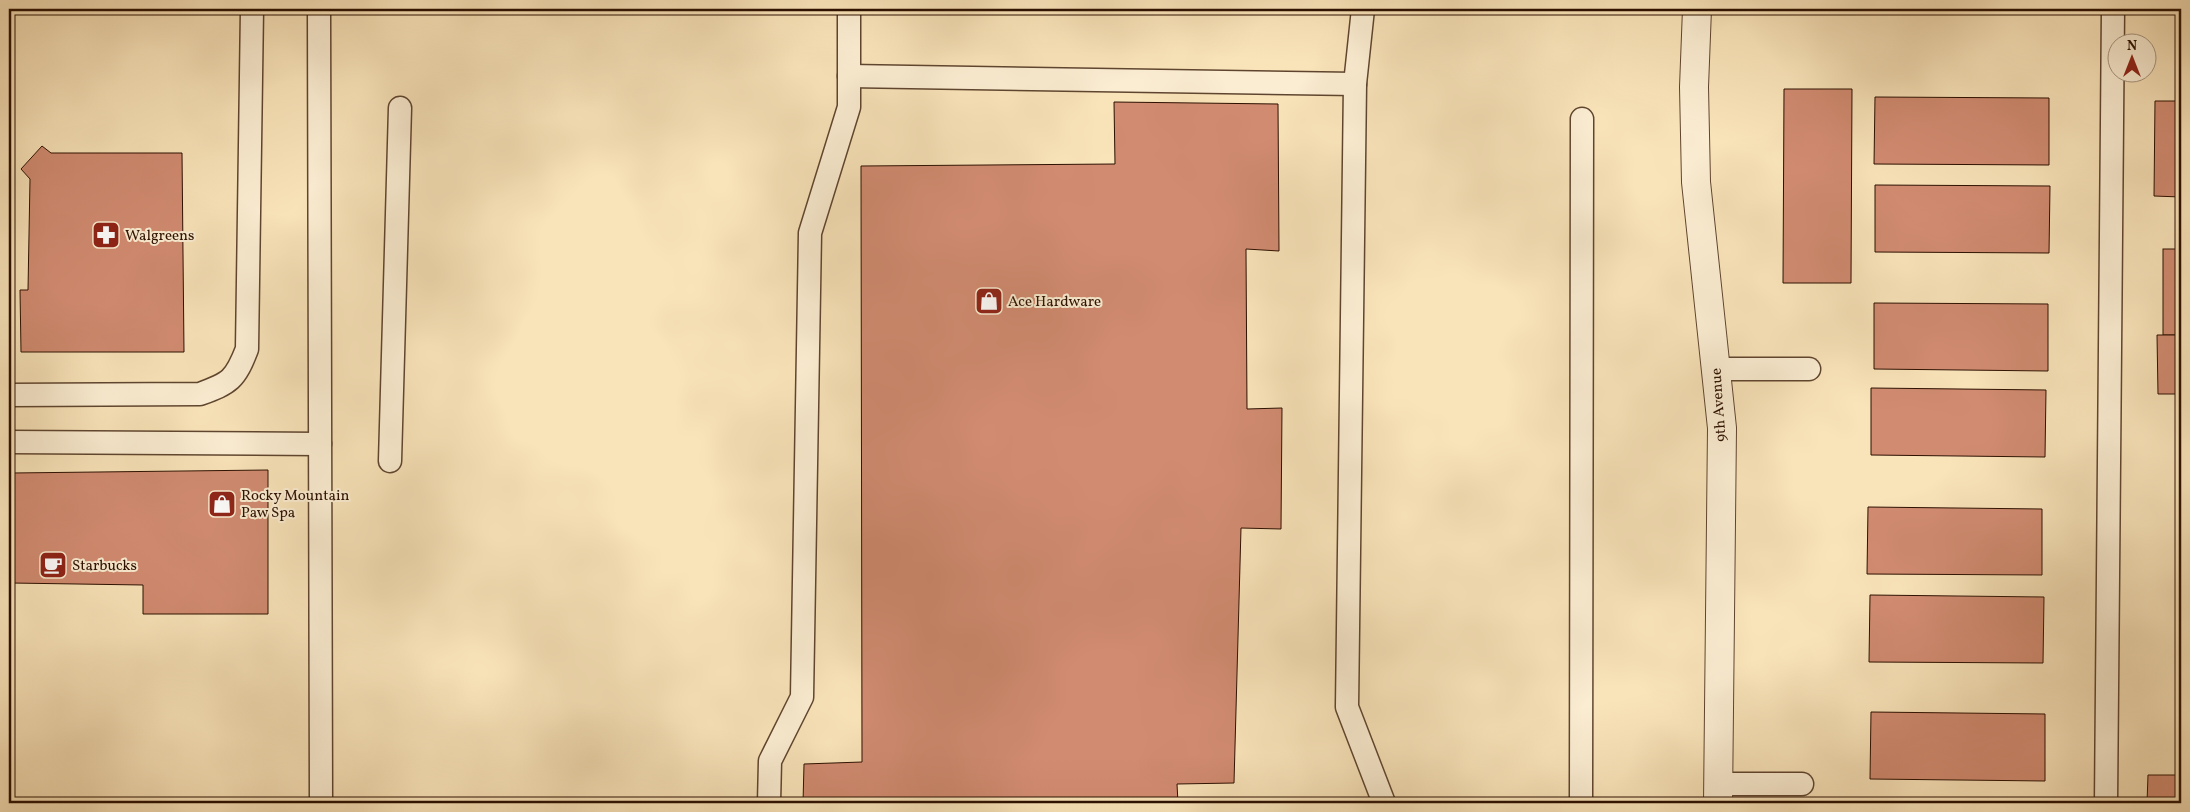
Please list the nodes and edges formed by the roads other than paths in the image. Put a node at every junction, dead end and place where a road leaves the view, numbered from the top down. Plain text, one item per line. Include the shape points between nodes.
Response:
1 (252, 9) edge
2 (319, 9) edge
3 (849, 9) edge
4 (1363, 9) edge
5 (1697, 9) edge
6 (2113, 9) edge
7 (849, 76) junction
8 (1354, 84) junction
9 (400, 108) dead end
10 (1582, 119) dead end
11 (1716, 369) junction
12 (1808, 369) dead end
13 (9, 395) edge
14 (9, 442) edge
15 (320, 444) junction
16 (390, 461) dead end
17 (1802, 784) dead end
18 (1718, 794) edge
19 (321, 803) edge
20 (769, 803) edge
21 (1384, 803) edge
22 (1581, 803) edge
23 (2106, 803) edge

1 - 13 lane via 247,349 239,369 226,384 200,394
2 - 15 lane
3 - 7 lane
4 - 8 lane
5 - 11 street, 9th Avenue via 1694,87 1696,182
6 - 23 lane
7 - 8 lane
7 - 20 lane via 849,107 810,234 802,697 770,761
8 - 21 lane via 1347,707
9 - 16 lane
10 - 22 lane
11 - 12 lane
11 - 18 street, 9th Avenue via 1722,428
14 - 15 lane
15 - 19 lane
17 - 18 lane

